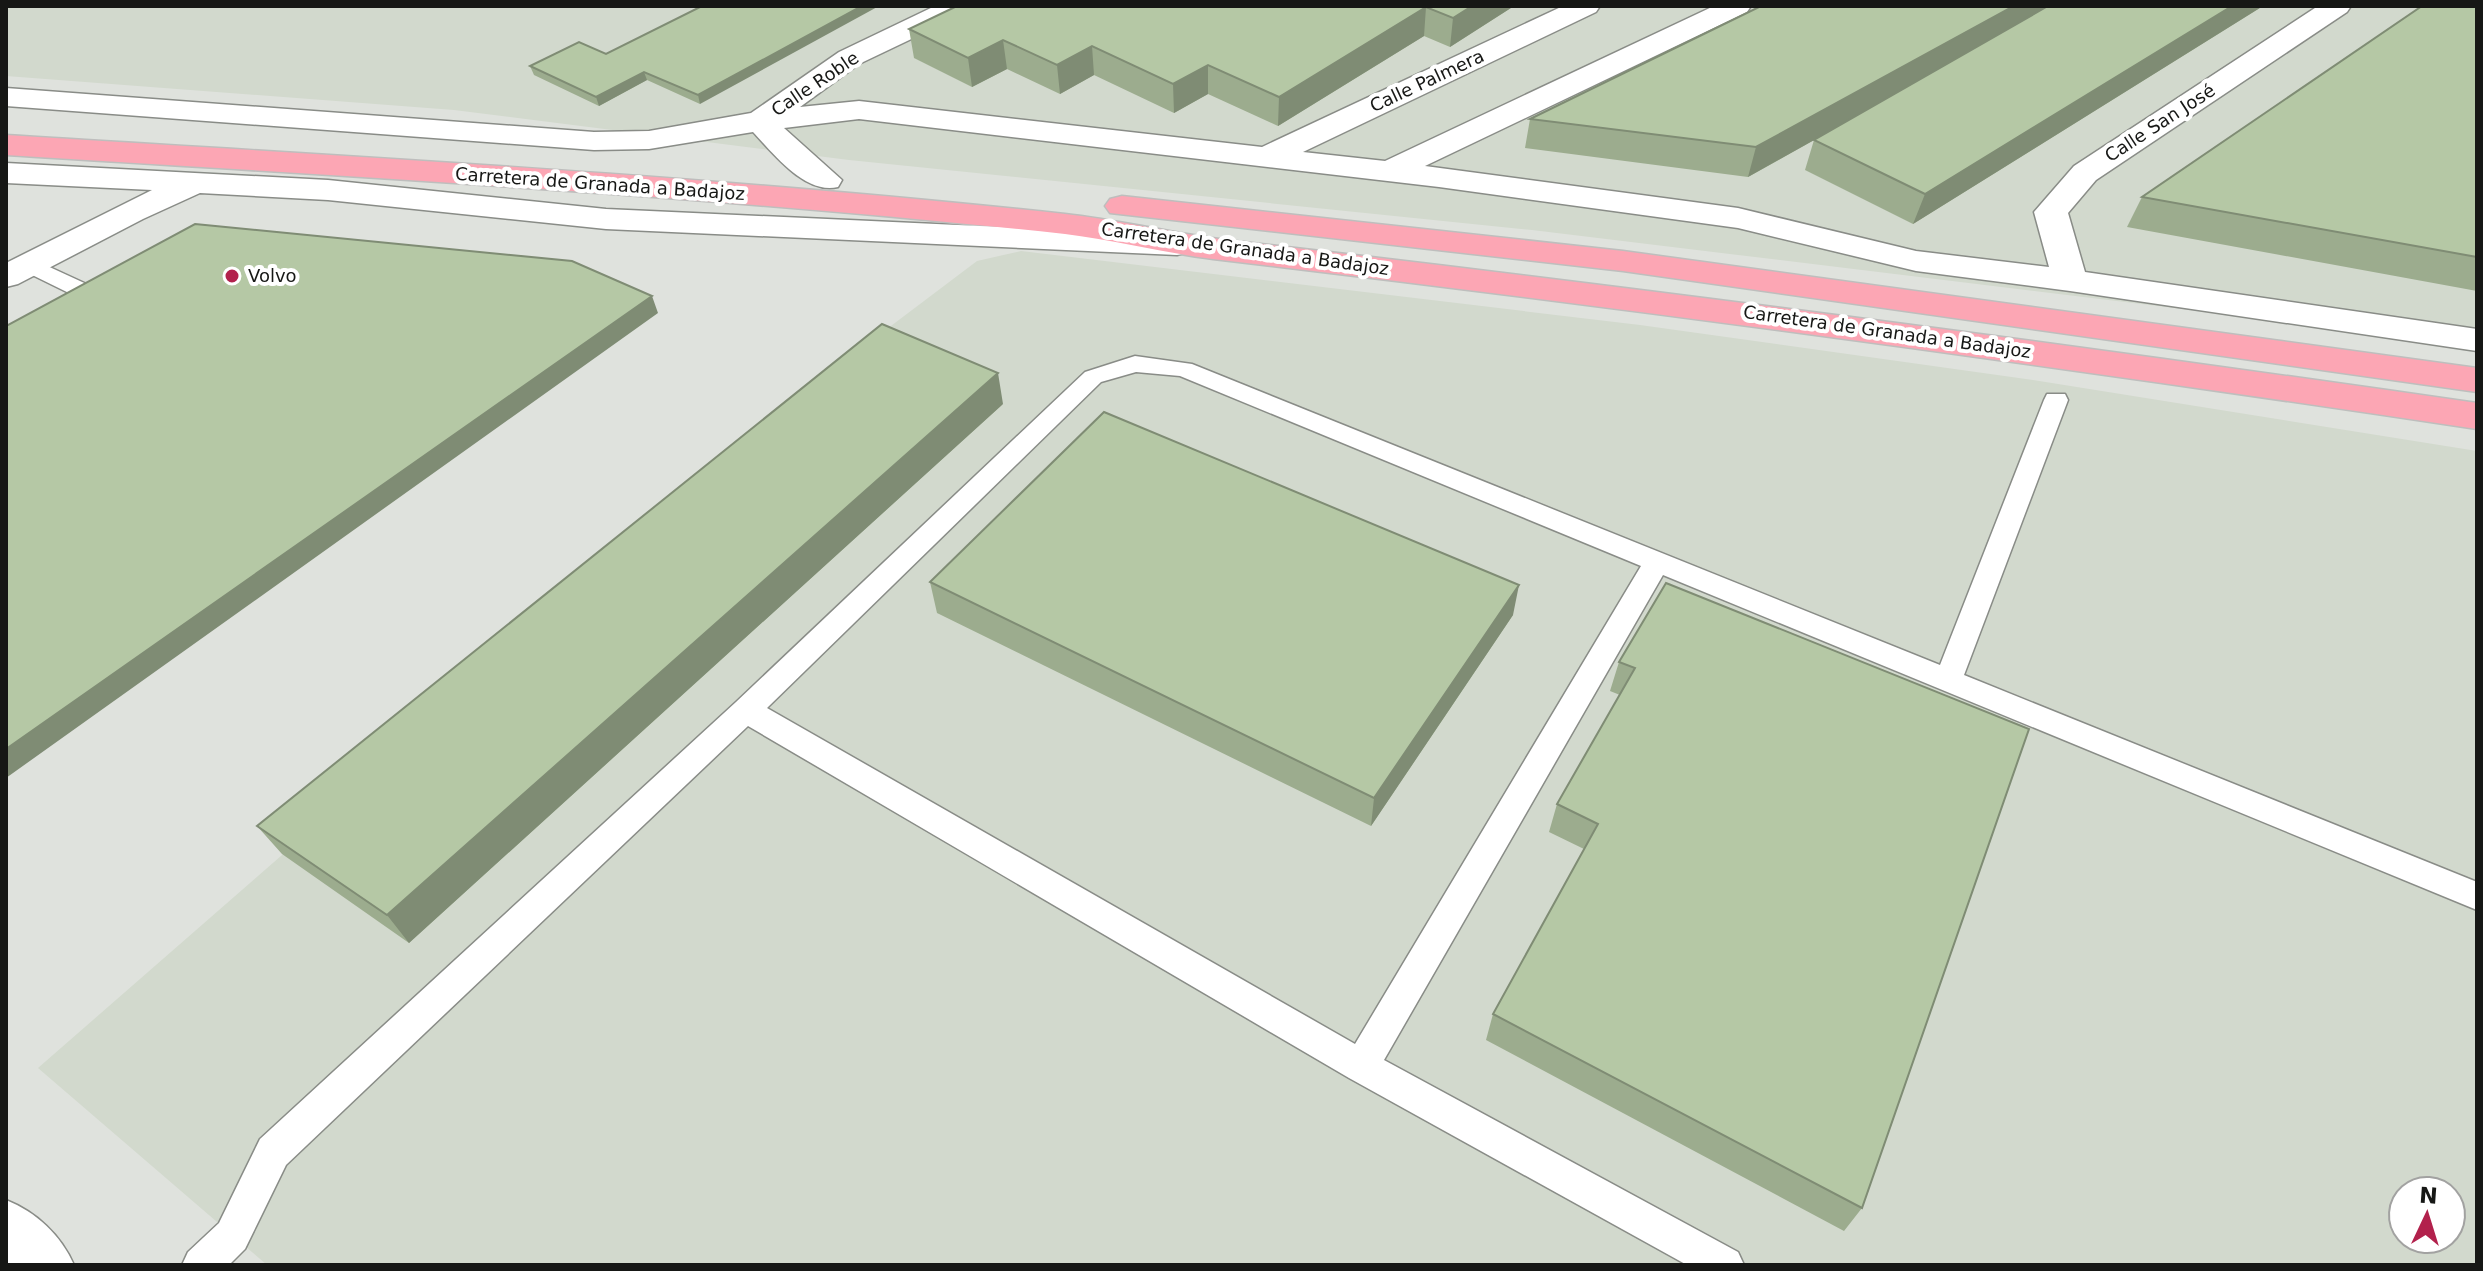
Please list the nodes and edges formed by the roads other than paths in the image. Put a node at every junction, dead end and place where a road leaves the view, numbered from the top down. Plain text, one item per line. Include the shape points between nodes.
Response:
1 (958, 6) edge
2 (1586, 6) edge
3 (1737, 6) edge
4 (2337, 6) edge
5 (1552, 95) junction
6 (6, 97) edge
7 (6, 110) edge
8 (760, 121) junction
9 (6, 131) edge
10 (6, 145) edge
11 (520, 155) junction
12 (1268, 156) junction
13 (1390, 171) junction
14 (6, 173) edge
15 (1439, 177) junction
16 (826, 180) junction
17 (198, 183) junction
18 (1191, 246) junction
19 (18, 271) edge
20 (2070, 280) junction
21 (85, 292) edge
22 (2477, 340) edge
23 (2476, 389) edge
24 (2056, 400) dead end
25 (1658, 561) junction
26 (1948, 680) junction
27 (746, 710) junction
28 (2477, 896) edge
29 (1361, 1066) junction
30 (6, 1229) edge
31 (44, 1265) edge
32 (201, 1265) edge
33 (1725, 1265) edge

1 - 8 street, Calle Roble via 849,58
2 - 12 street, Calle Palmera
3 - 5 street
4 - 20 street, Calle San José via 2085,173 2051,212
5 - 13 street
5 - 15 street
6 - 8 street via 594,141 649,140
7 - 11 street via 423,142
8 - 12 street via 859,110
8 - 16 street
9 - 11 highway, Carretera de Granada a Badajoz
10 - 18 highway, Carretera de Granada a Badajoz via 629,184 1073,225
11 - 16 highway, Carretera de Granada a Badajoz
12 - 13 street
13 - 15 street
14 - 17 street
15 - 20 street via 1738,218 1916,261
16 - 23 highway, Carretera de Granada a Badajoz via 1105,204 1623,261
17 - 18 street via 328,190 606,219
17 - 19 street
18 - 23 highway, Carretera de Granada a Badajoz via 2046,353
19 - 21 lane
20 - 22 street
24 - 26 lane
25 - 26 lane
25 - 27 lane via 1184,369 1135,364 1093,377
25 - 29 lane
26 - 28 lane
27 - 29 lane
27 - 32 lane via 273,1152 232,1236
29 - 33 lane
30 - 31 street

